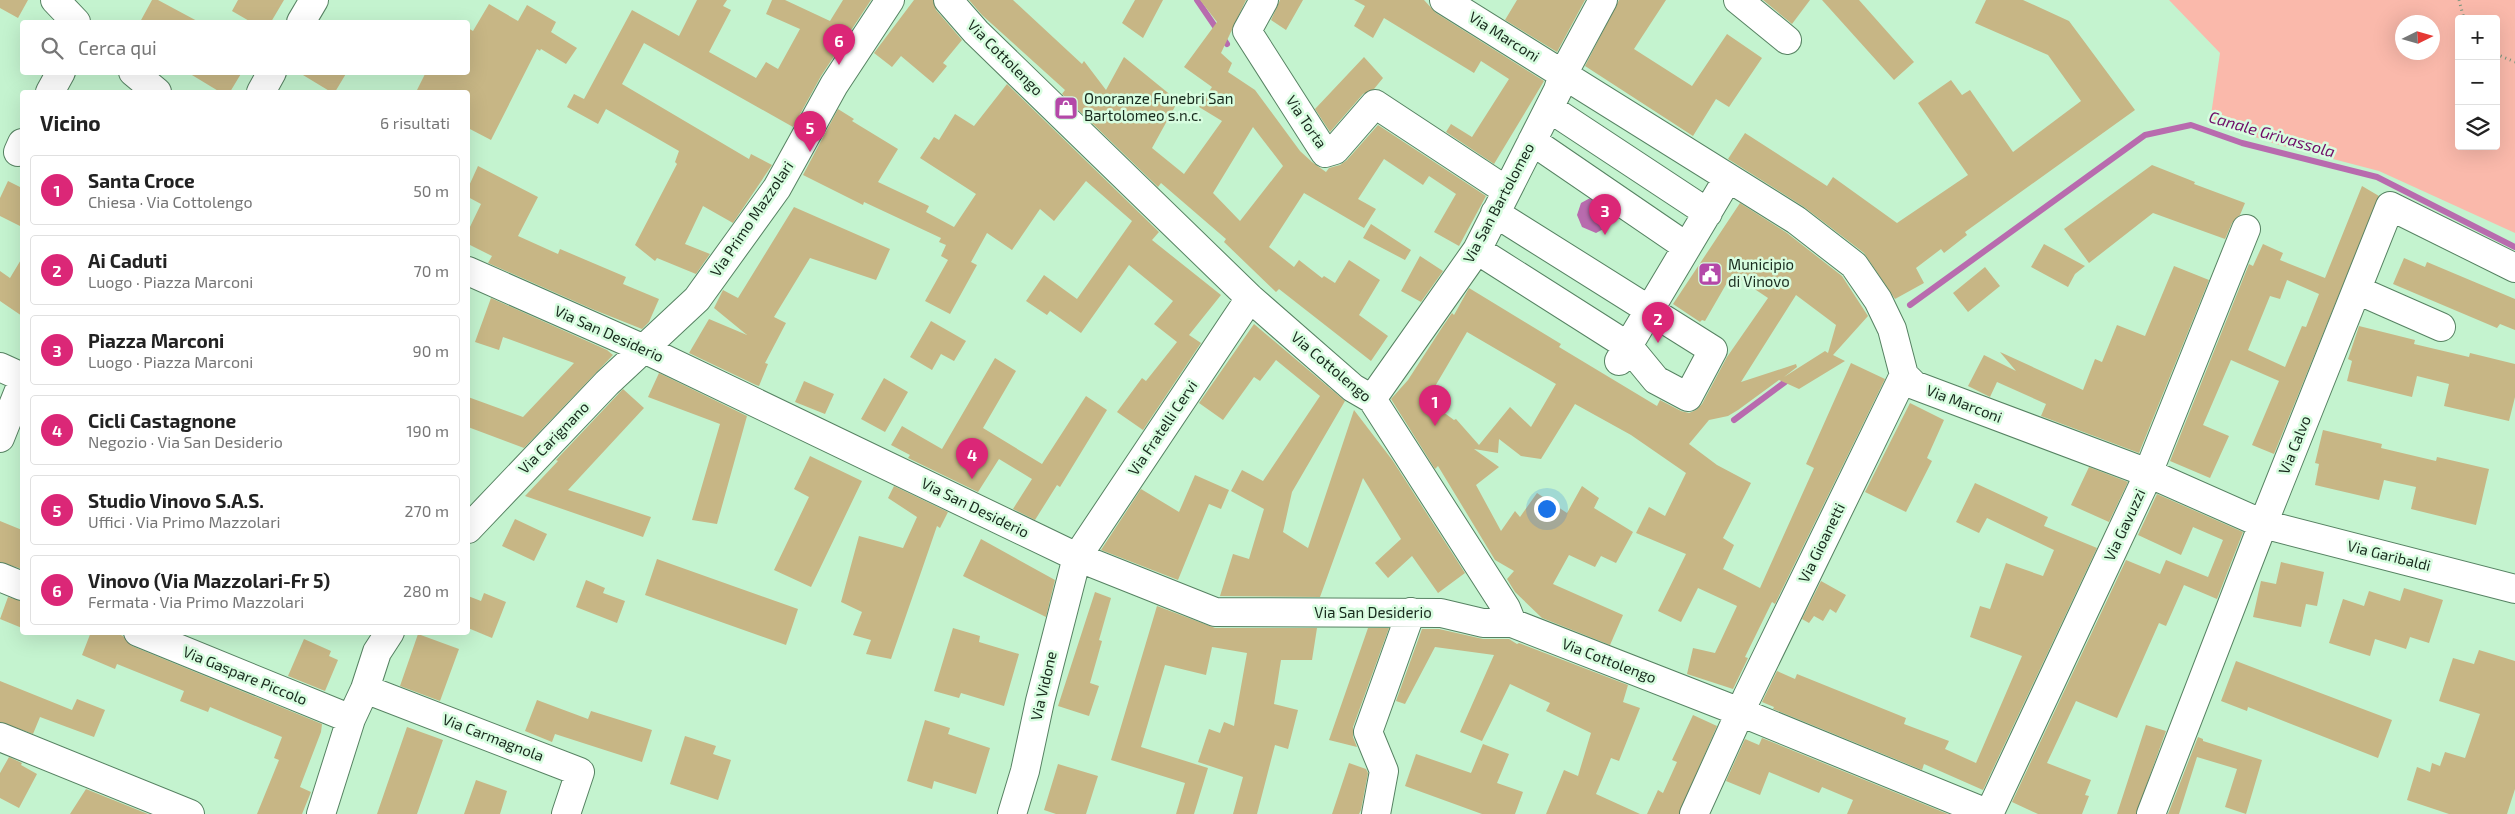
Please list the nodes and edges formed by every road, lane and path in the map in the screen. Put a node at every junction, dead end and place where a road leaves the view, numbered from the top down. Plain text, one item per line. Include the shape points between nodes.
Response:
1 (55, 0) edge
2 (314, 0) edge
3 (890, 0) edge
4 (948, 0) edge
5 (1264, 0) edge
6 (1444, 0) edge
7 (1603, 0) edge
8 (1738, 0) edge
9 (2458, 0) edge
10 (2463, 15) edge
11 (74, 20) edge
12 (302, 20) edge
13 (1787, 40) dead end
14 (2500, 56) edge
15 (2515, 62) edge
16 (1563, 74) junction
17 (59, 75) edge
18 (136, 75) edge
19 (270, 75) edge
20 (51, 90) edge
21 (154, 90) edge
22 (262, 90) edge
23 (1549, 108) junction
24 (1532, 141) junction
25 (1737, 183) junction
26 (1501, 202) junction
27 (1708, 212) junction
28 (2246, 229) dead end
29 (1687, 247) junction
30 (1477, 250) junction
31 (2515, 268) edge
32 (470, 273) edge
33 (2357, 290) junction
34 (1250, 298) junction
35 (1649, 311) junction
36 (2442, 327) dead end
37 (644, 349) junction
38 (1624, 353) junction
39 (0, 367) edge
40 (1904, 375) junction
41 (20, 376) edge
42 (20, 388) edge
43 (1372, 399) junction
44 (0, 438) edge
45 (2148, 473) junction
46 (2263, 524) junction
47 (470, 527) edge
48 (1077, 557) junction
49 (0, 577) edge
50 (20, 585) edge
51 (2515, 589) edge
52 (1411, 612) junction
53 (1512, 623) junction
54 (145, 635) edge
55 (388, 635) edge
56 (365, 689) junction
57 (1740, 712) junction
58 (351, 719) junction
59 (0, 737) edge
60 (1946, 807) edge
61 (190, 814) edge
62 (321, 814) edge
63 (566, 814) edge
64 (1012, 814) edge
65 (1376, 814) edge
66 (1694, 814) edge
67 (1989, 814) edge
68 (2151, 814) edge

1 - 11 street
2 - 12 street
3 - 37 street, Via Primo Mazzolari via 834,85 777,188 697,299
4 - 34 street, Via Cottolengo via 976,32
5 - 26 street, Via Torta via 1247,32 1326,153 1335,150 1375,104
6 - 16 street, Via Marconi
7 - 16 street, Via San Bartolomeo
8 - 13 street
9 - 10 path
14 - 15 path
16 - 23 street, Via San Bartolomeo
16 - 25 street, Via Marconi
17 - 20 street
18 - 21 street
19 - 22 street
23 - 24 street, Via San Bartolomeo
23 - 27 street
24 - 26 street, Via San Bartolomeo
24 - 29 street
25 - 27 street
25 - 40 street via 1796,220 1854,265 1878,300 1892,330
26 - 30 street, Via San Bartolomeo
26 - 35 street
27 - 29 street
28 - 45 street, Via Gavuzzi
29 - 35 street
30 - 38 street
30 - 43 street, Via San Bartolomeo
31 - 33 street, Via Calvo via 2390,206
32 - 37 street, Via San Desiderio
33 - 36 street
33 - 46 street, Via Calvo
34 - 43 street, Via Cottolengo via 1353,388
34 - 48 street, Via Fratelli Cervi
35 - 38 street
35 - 38 street via 1713,350 1688,398 1656,380
37 - 47 street, Via Carignano via 607,382
37 - 48 street, Via San Desiderio
39 - 41 street
40 - 45 street, Via Marconi via 1914,385
40 - 57 street, Via Gioanetti
42 - 44 street
43 - 53 street, Via Cottolengo via 1506,608
45 - 46 street, Via Marconi
45 - 67 street, Via Gavuzzi
46 - 51 street, Via Garibaldi
46 - 68 street, Via Calvo
48 - 52 street, Via San Desiderio via 1215,612
48 - 64 street, Via Vidone
49 - 50 street
52 - 53 street, Via San Desiderio via 1441,613 1484,623
52 - 65 street via 1368,732 1384,771
53 - 57 street, Via Cottolengo
54 - 58 street, Via Gaspare Piccolo
55 - 56 street via 377,652
56 - 58 street
56 - 63 street, Via Carmagnola via 580,772
57 - 60 street, Via Cottolengo
57 - 66 street
58 - 62 street
59 - 61 street
60 - 67 street, Via Cottolengo

